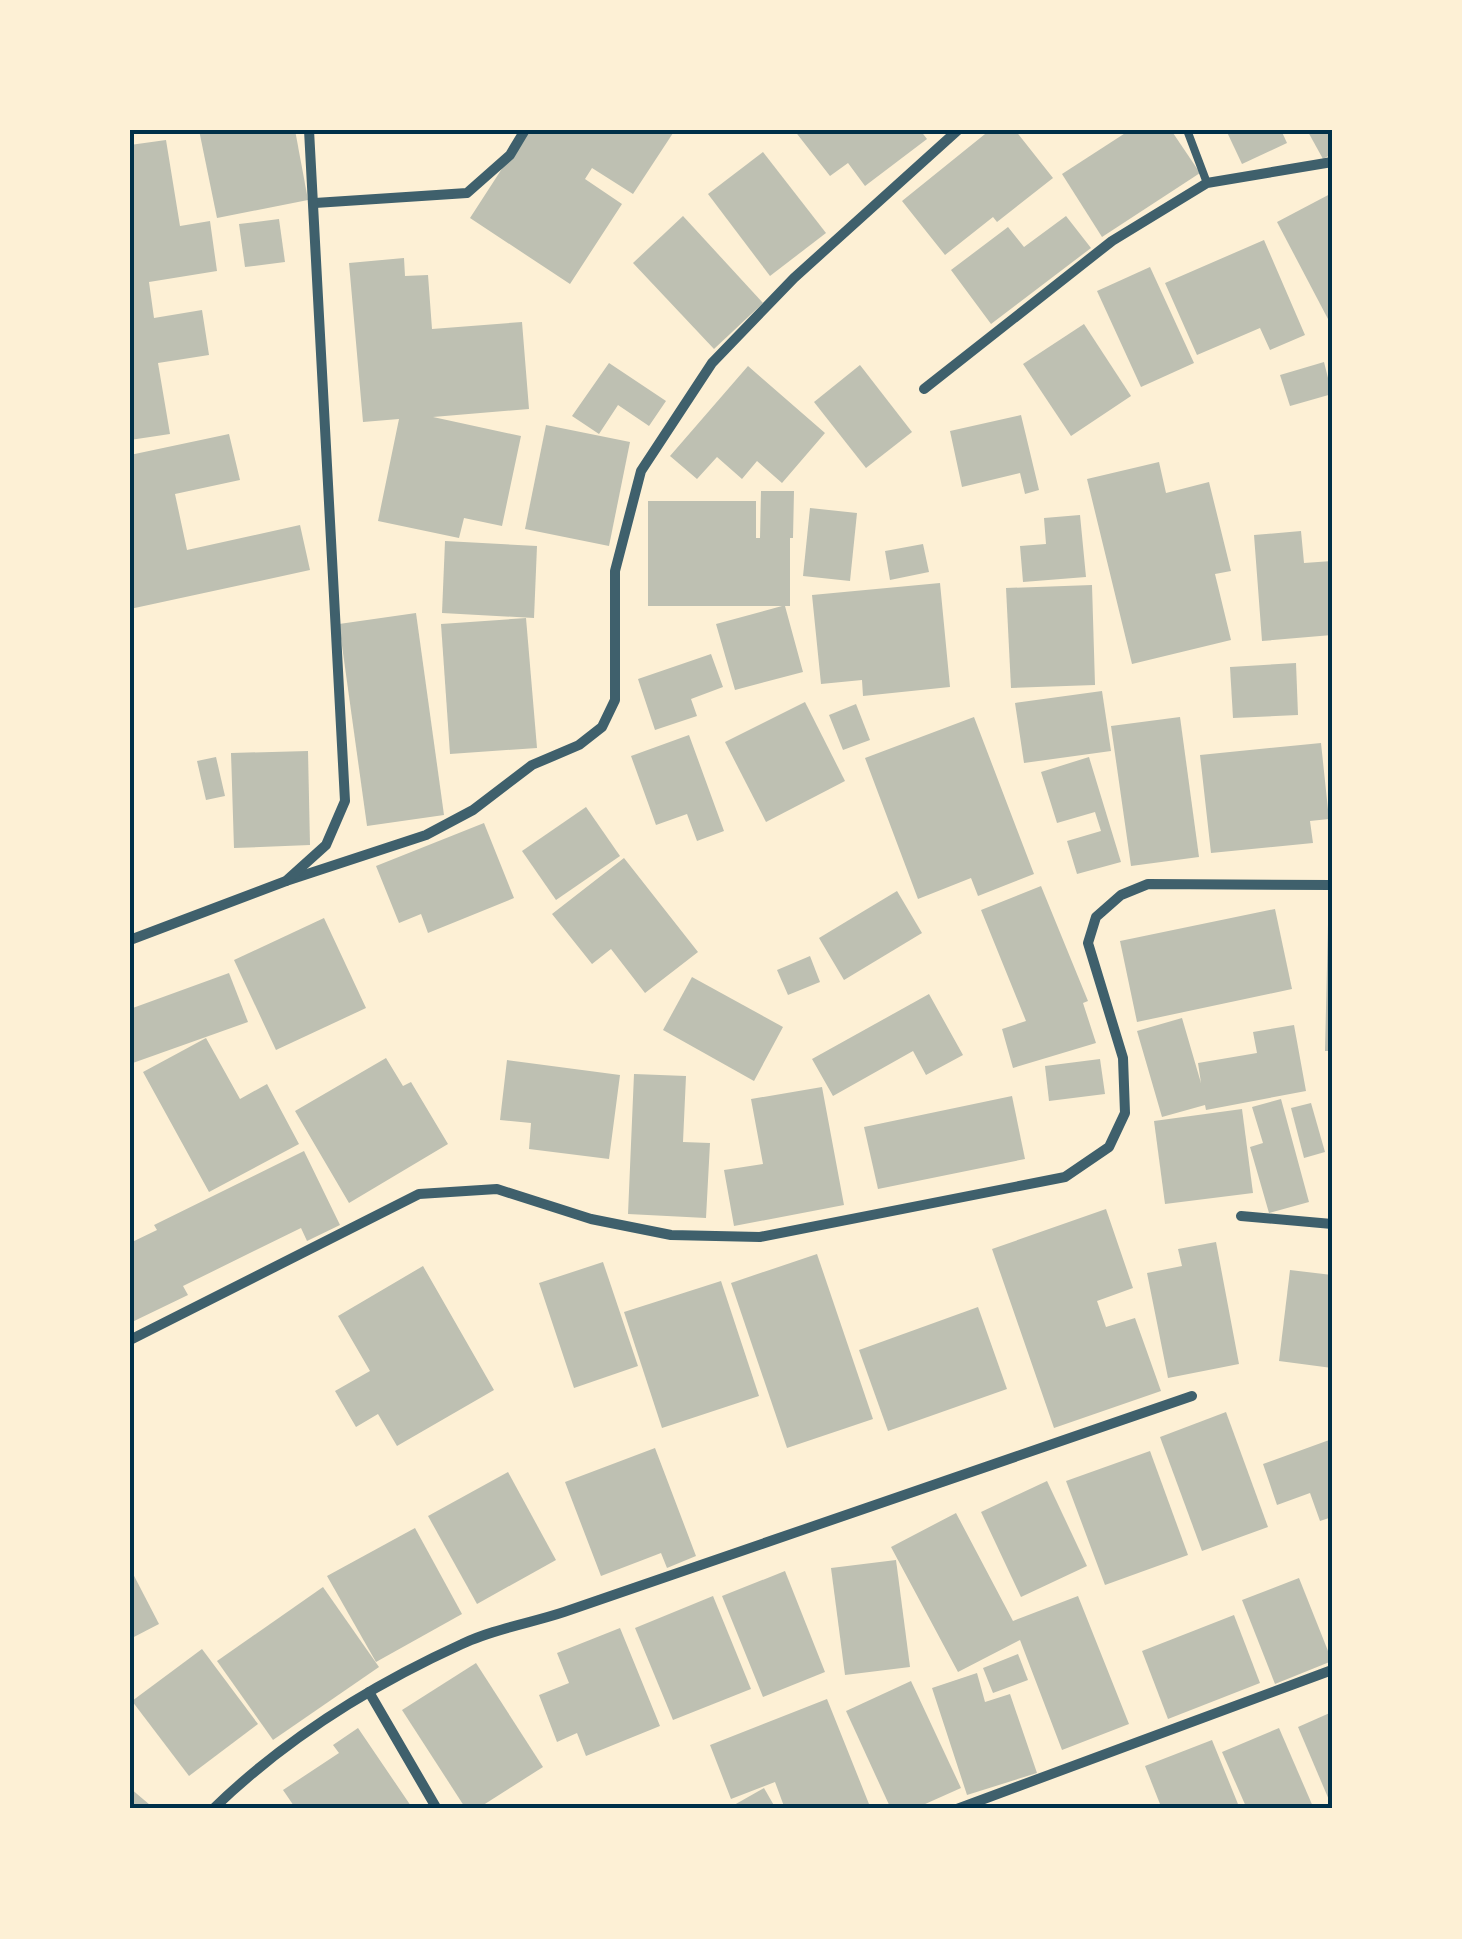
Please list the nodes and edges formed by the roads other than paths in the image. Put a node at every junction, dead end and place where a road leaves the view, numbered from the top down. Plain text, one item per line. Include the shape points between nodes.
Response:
1 (309, 130) edge
2 (525, 130) edge
3 (958, 130) edge
4 (1187, 130) edge
5 (1332, 162) edge
6 (1207, 183) junction
7 (315, 204) junction
8 (924, 389) dead end
9 (286, 881) junction
10 (1332, 885) edge
11 (130, 940) edge
12 (1240, 1216) dead end
13 (1332, 1224) edge
14 (130, 1340) edge
15 (1192, 1396) dead end
16 (1332, 1670) edge
17 (370, 1692) junction
18 (213, 1809) edge
19 (438, 1809) edge
20 (957, 1809) edge

1 - 7 street
2 - 7 street via 510,155 467,192
3 - 9 street via 794,278 712,363 641,471 614,571 615,700 602,728 426,835
4 - 6 lane
5 - 6 street
6 - 8 street via 1112,240
7 - 9 street via 345,801 326,844
9 - 11 street
10 - 14 street via 1148,884 1122,894 1096,917 1088,943 1122,1058 1124,1113 1108,1147 1066,1176 760,1237 672,1235 591,1220 496,1190 419,1194
12 - 13 street
15 - 17 street via 465,1642
16 - 20 street
17 - 18 street via 292,1743
17 - 19 street

